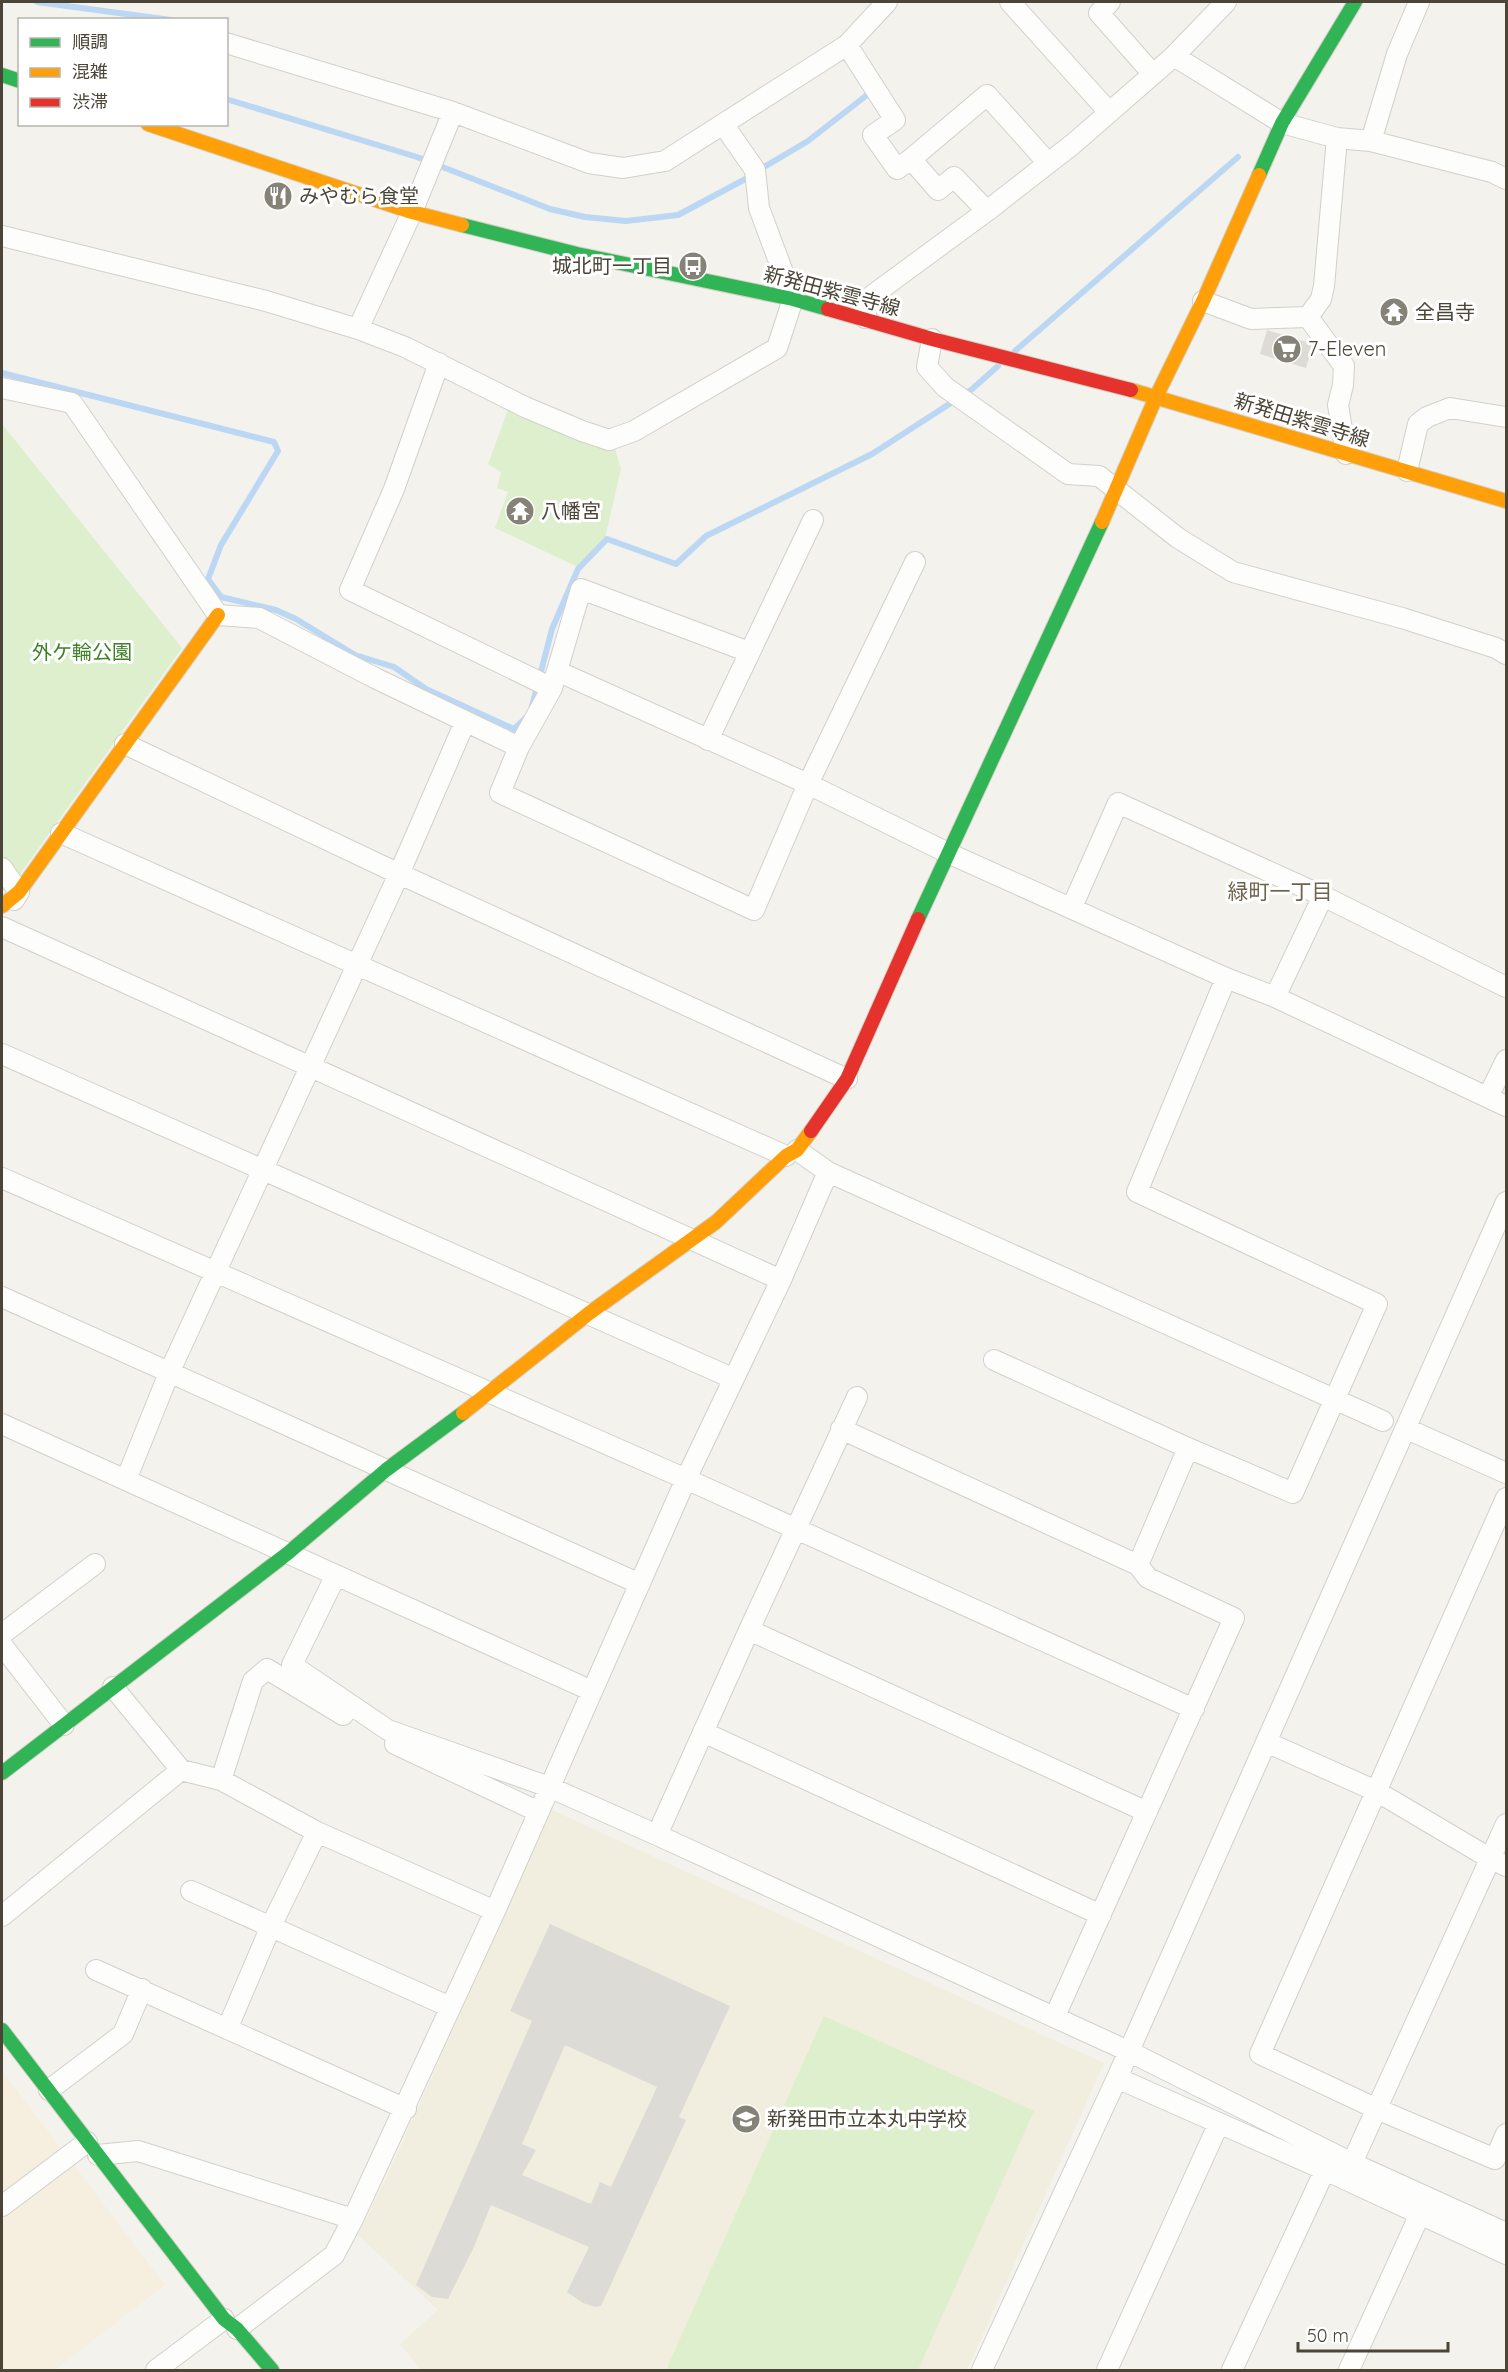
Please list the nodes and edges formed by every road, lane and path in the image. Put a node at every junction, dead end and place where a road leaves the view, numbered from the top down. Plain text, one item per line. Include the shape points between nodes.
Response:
1 (887, 2) edge
2 (1010, 2) edge
3 (1110, 2) edge
4 (1226, 2) edge
5 (1354, 2) edge
6 (1419, 2) edge
7 (228, 44) edge
8 (847, 45) junction
9 (1174, 56) junction
10 (1152, 73) junction
11 (2, 75) edge
12 (18, 80) edge
13 (453, 112) junction
14 (1109, 112) junction
15 (1282, 123) junction
16 (723, 124) junction
17 (159, 126) edge
18 (175, 129) edge
19 (1336, 138) junction
20 (1371, 141) junction
21 (911, 159) junction
22 (1048, 163) junction
23 (1506, 179) edge
24 (987, 211) junction
25 (412, 212) junction
26 (2, 236) edge
27 (793, 299) junction
28 (1203, 301) junction
29 (1308, 317) junction
30 (865, 318) junction
31 (358, 329) junction
32 (932, 339) junction
33 (439, 363) junction
34 (2, 388) edge
35 (1156, 397) junction
36 (1506, 417) edge
37 (1346, 454) junction
38 (1407, 471) junction
39 (1117, 490) junction
40 (1506, 501) edge
41 (813, 520) dead end
42 (915, 562) dead end
43 (218, 615) junction
44 (749, 652) junction
45 (1506, 654) edge
46 (554, 680) junction
47 (465, 722) junction
48 (708, 740) junction
49 (125, 744) junction
50 (519, 747) junction
51 (808, 784) junction
52 (62, 833) junction
53 (948, 853) junction
54 (2, 868) edge
55 (399, 874) junction
56 (19, 892) junction
57 (1323, 896) junction
58 (2, 906) edge
59 (1072, 907) junction
60 (2, 917) edge
61 (2, 927) edge
62 (357, 965) junction
63 (1226, 978) junction
64 (1506, 987) edge
65 (1275, 997) junction
66 (2, 1054) edge
67 (1506, 1060) edge
68 (310, 1067) junction
69 (847, 1079) junction
70 (1488, 1096) junction
71 (1506, 1106) edge
72 (791, 1153) junction
73 (263, 1170) junction
74 (828, 1172) junction
75 (2, 1178) edge
76 (1506, 1202) edge
77 (690, 1239) junction
78 (216, 1272) junction
79 (781, 1280) junction
80 (2, 1297) edge
81 (588, 1314) junction
82 (994, 1360) dead end
83 (169, 1373) junction
84 (732, 1378) junction
85 (490, 1393) junction
86 (857, 1398) dead end
87 (1333, 1400) junction
88 (1383, 1421) dead end
89 (2, 1424) edge
90 (841, 1429) junction
91 (1407, 1429) junction
92 (1188, 1448) junction
93 (386, 1470) junction
94 (1506, 1473) edge
95 (686, 1479) junction
96 (126, 1480) junction
97 (1506, 1498) edge
98 (795, 1529) junction
99 (288, 1553) junction
100 (95, 1564) dead end
101 (1138, 1566) junction
102 (336, 1575) junction
103 (640, 1584) junction
104 (749, 1630) junction
105 (2, 1634) edge
106 (2, 1645) edge
107 (113, 1687) junction
108 (592, 1691) junction
109 (1194, 1709) junction
110 (64, 1725) junction
111 (703, 1732) junction
112 (1266, 1742) junction
113 (181, 1770) junction
114 (2, 1773) edge
115 (221, 1780) junction
116 (549, 1787) junction
117 (1376, 1791) junction
118 (539, 1812) junction
119 (1147, 1812) junction
120 (1506, 1824) edge
121 (317, 1832) junction
122 (657, 1835) junction
123 (1499, 1862) edge
124 (191, 1891) dead end
125 (495, 1911) junction
126 (1101, 1915) junction
127 (2, 1916) edge
128 (271, 1926) junction
129 (96, 1970) dead end
130 (142, 1989) junction
131 (450, 2007) junction
132 (1055, 2016) junction
133 (228, 2027) junction
134 (2, 2030) edge
135 (1128, 2051) junction
136 (1117, 2078) junction
137 (49, 2090) junction
138 (405, 2109) junction
139 (1377, 2109) junction
140 (1219, 2123) junction
141 (1506, 2134) edge
142 (92, 2149) junction
143 (1353, 2163) junction
144 (1325, 2170) junction
145 (2, 2206) edge
146 (1420, 2214) junction
147 (353, 2219) junction
148 (1506, 2233) edge
149 (1506, 2254) edge
150 (231, 2324) junction
151 (989, 2368) edge
152 (156, 2370) edge
153 (272, 2370) edge
154 (1107, 2370) edge
155 (1232, 2370) edge
156 (1349, 2370) edge

1 - 8 street
2 - 14 street
3 - 10 street via 1099,13
4 - 9 street
5 - 15 street
6 - 20 street via 1397,54
7 - 13 street
8 - 16 street
8 - 21 street via 895,120 873,135 897,169
9 - 10 street
9 - 15 street
10 - 14 street
11 - 12 street
13 - 16 street via 589,163 623,168 665,161
13 - 25 street
14 - 22 street
15 - 19 street
15 - 28 street
16 - 27 street via 755,170 759,208
17 - 18 street, 新発田紫雲寺線
18 - 25 street, 新発田紫雲寺線
19 - 20 street
19 - 29 street via 1324,286 1321,299
20 - 23 street
21 - 22 street via 987,95
21 - 24 street via 938,190 954,177
22 - 24 street
24 - 30 street via 870,297
25 - 27 street, 新発田紫雲寺線 via 577,254
25 - 31 street
26 - 31 street via 266,301
27 - 30 street, 新発田紫雲寺線
27 - 33 street via 777,348 634,431 609,440 525,406
28 - 29 street via 1251,319
28 - 35 street
29 - 37 street via 1344,366 1338,405
30 - 32 street, 新発田紫雲寺線
31 - 33 street
32 - 35 street, 新発田紫雲寺線
32 - 39 street via 927,367 945,387 1068,474 1099,476
33 - 46 street via 394,489 350,590
34 - 43 street via 72,404
35 - 37 street, 新発田紫雲寺線
35 - 39 street
36 - 38 street via 1450,408 1427,417 1418,424
37 - 38 street, 新発田紫雲寺線
38 - 40 street, 新発田紫雲寺線
39 - 45 street via 1178,538 1233,572 1402,618
39 - 53 street
41 - 44 street
42 - 51 street
43 - 47 street via 259,618
43 - 49 street
44 - 46 street via 581,589
44 - 48 street
46 - 48 street
46 - 50 street
47 - 50 street
47 - 55 street
48 - 51 street
49 - 52 street
49 - 55 street
50 - 51 street via 500,793 754,910
51 - 53 street
52 - 56 street
52 - 62 street
53 - 59 street
53 - 69 street
54 - 56 street
55 - 62 street
55 - 69 street
56 - 58 street
56 - 60 street
57 - 59 street via 1118,803
57 - 64 street
57 - 65 street
59 - 63 street
61 - 68 street
62 - 68 street
62 - 72 street
63 - 65 street
63 - 87 street via 1137,1192 1377,1304
65 - 70 street
66 - 73 street
67 - 70 street
68 - 73 street
68 - 77 street
69 - 72 street
70 - 71 street
72 - 74 street
72 - 77 street via 716,1222
73 - 78 street
73 - 81 street
74 - 79 street
74 - 87 street
75 - 78 street
76 - 91 street
77 - 79 street
77 - 81 street
78 - 83 street
78 - 85 street
79 - 84 street
80 - 83 street
81 - 84 street
81 - 85 street
82 - 92 street
83 - 93 street
83 - 96 street
84 - 95 street
85 - 93 street
85 - 95 street
86 - 90 street
87 - 88 street
87 - 92 street via 1293,1493
89 - 96 street
90 - 98 street
90 - 101 street
91 - 94 street
91 - 112 street
92 - 101 street
93 - 99 street
93 - 103 street
95 - 98 street
95 - 103 street
96 - 99 street
97 - 117 street
98 - 104 street
98 - 109 street
99 - 102 street
99 - 107 street
100 - 105 street
101 - 109 street via 1148,1578 1234,1618
102 - 108 street
102 - 116 street via 292,1665 388,1730
103 - 108 street
104 - 111 street
104 - 119 street
106 - 110 street
107 - 110 street
107 - 113 street
108 - 116 street
109 - 119 street
110 - 114 street
111 - 122 street
111 - 126 street
112 - 117 street
112 - 135 street
113 - 115 street
113 - 127 street
115 - 118 street via 253,1681 267,1669 379,1737
115 - 121 street
116 - 118 street
116 - 122 street
117 - 123 street
117 - 139 street via 1260,2054
118 - 125 street
119 - 126 street
120 - 123 street
121 - 125 street
121 - 128 street
122 - 132 street
123 - 139 street
124 - 128 street
125 - 131 street
126 - 132 street
128 - 131 street
128 - 133 street
129 - 130 street
130 - 133 street
130 - 137 street via 123,2034
131 - 138 street
132 - 135 street
133 - 138 street
134 - 137 street
135 - 136 street
135 - 143 street
136 - 140 street
136 - 151 street
137 - 142 street
138 - 147 street
139 - 141 street via 1495,2159
139 - 143 street
140 - 144 street
140 - 154 street
142 - 145 street
142 - 147 street via 138,2151
142 - 150 street
143 - 148 street
144 - 146 street
144 - 155 street
146 - 149 street
146 - 156 street
147 - 150 street via 334,2255
150 - 152 street
150 - 153 street

